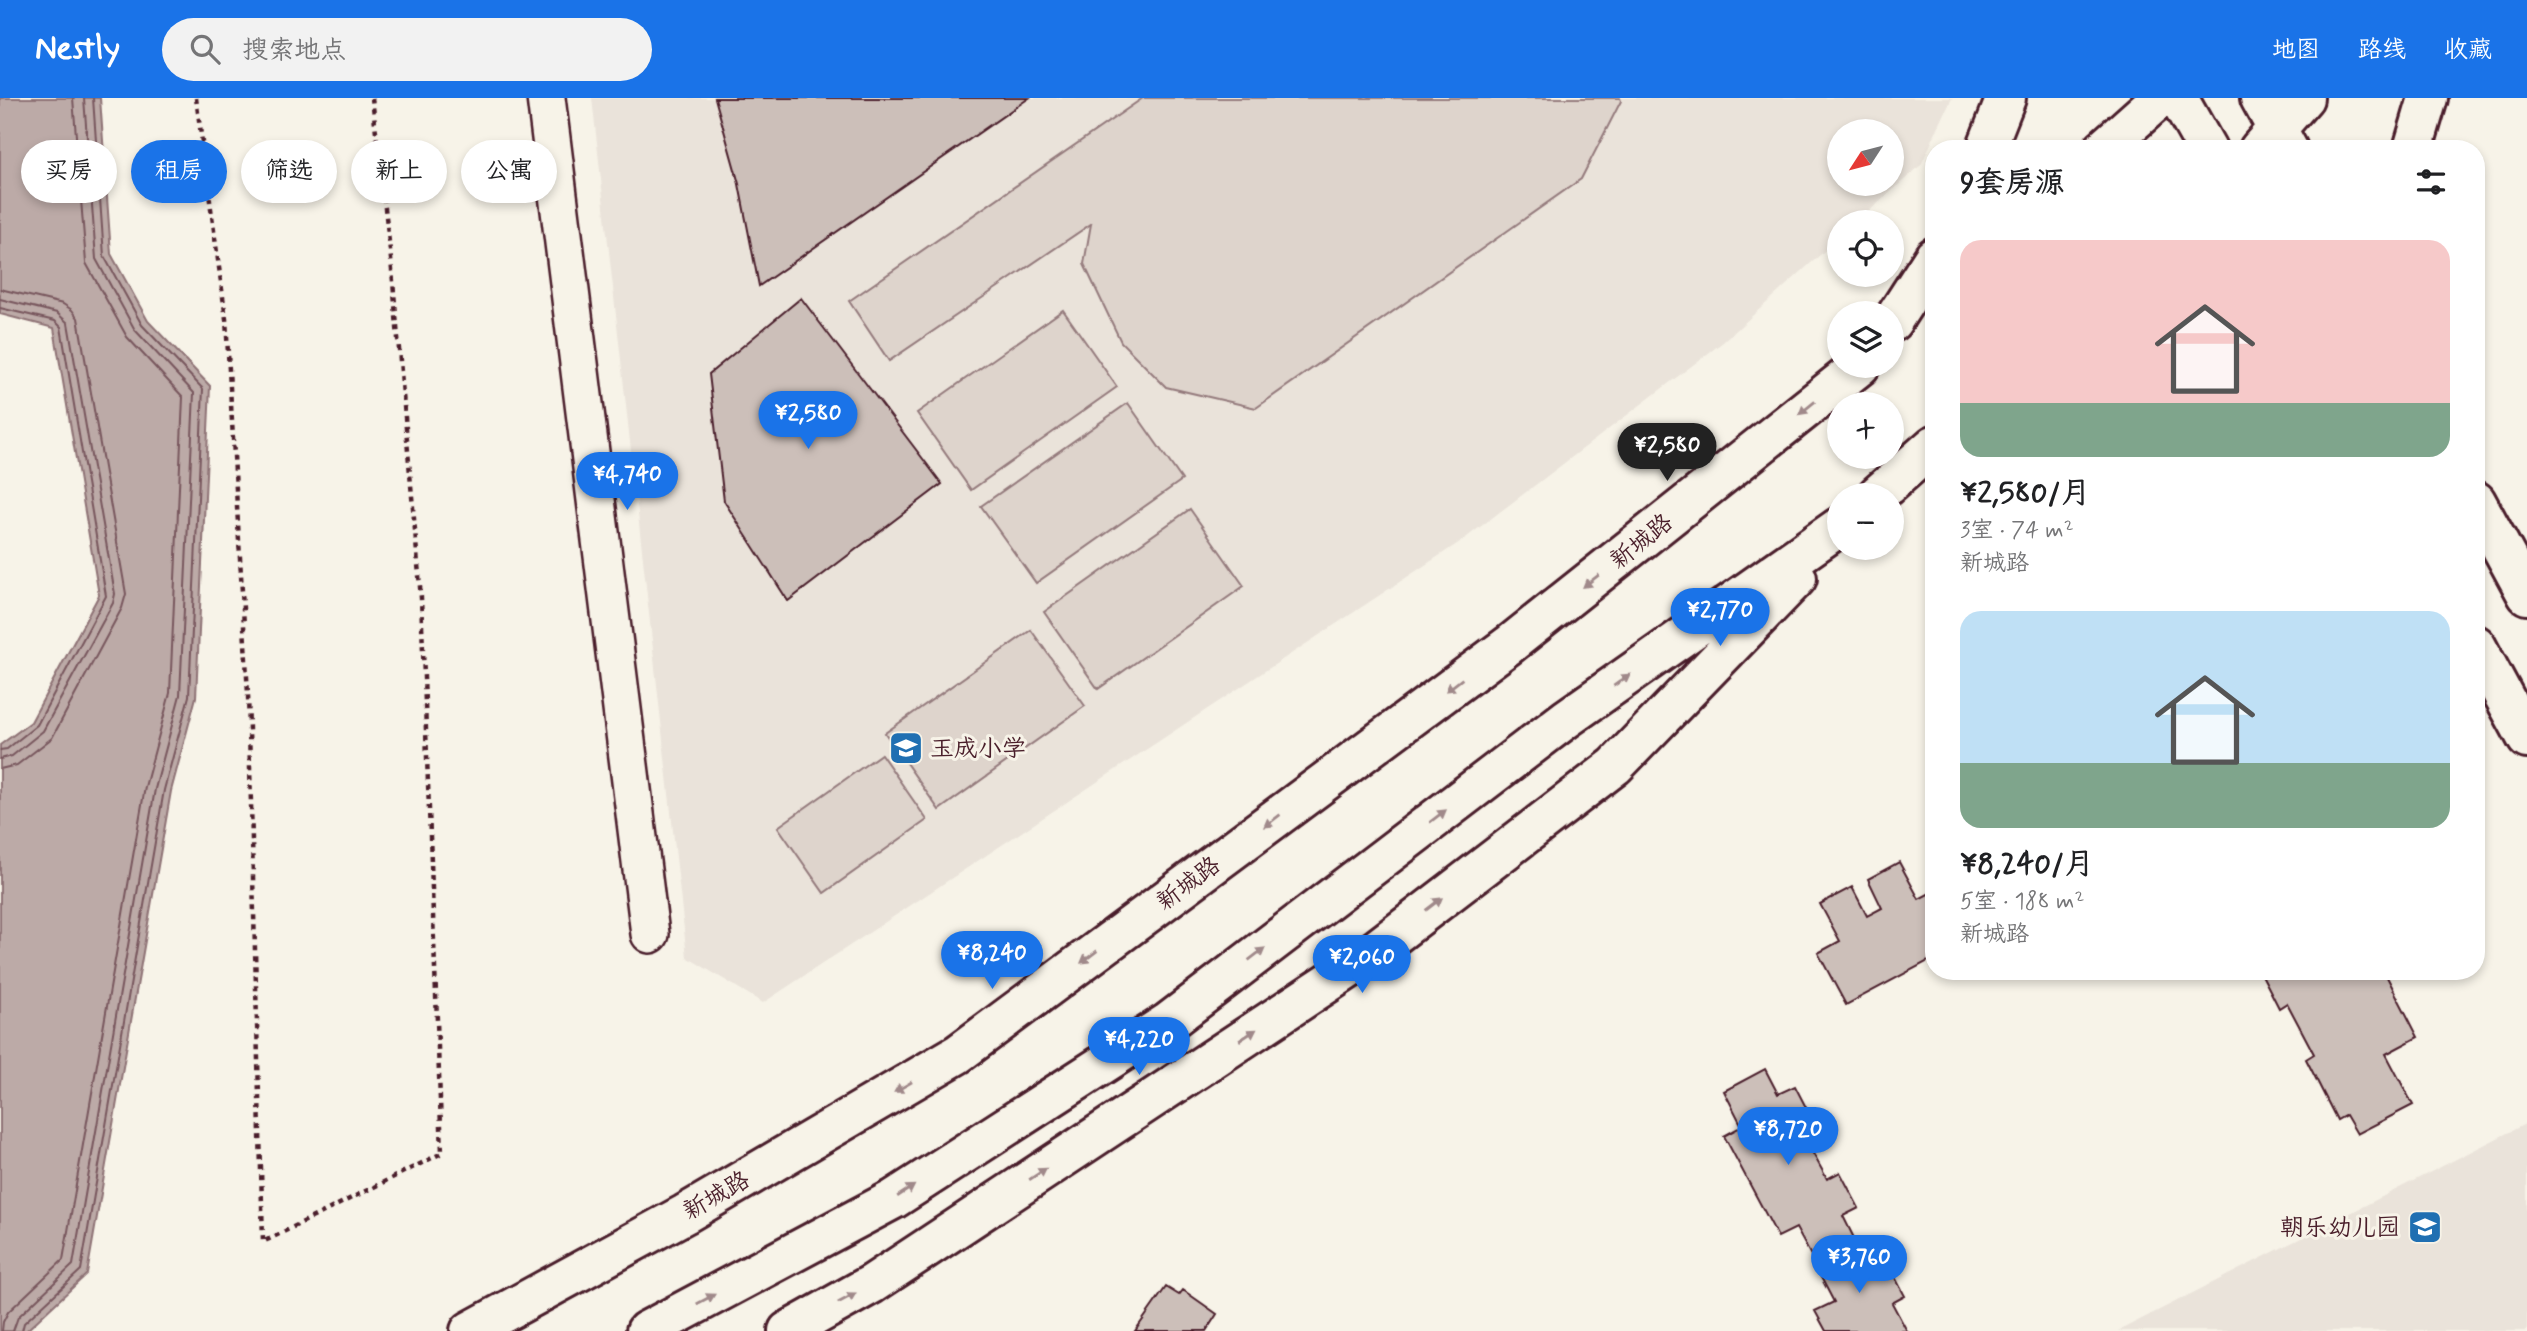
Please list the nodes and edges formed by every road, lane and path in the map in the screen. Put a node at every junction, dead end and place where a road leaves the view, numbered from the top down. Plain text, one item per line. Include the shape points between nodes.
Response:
1 (196, 98) edge
2 (372, 98) edge
3 (546, 98) edge
4 (2006, 98) edge
5 (2160, 98) edge
6 (2178, 98) edge
7 (2304, 98) edge
8 (2428, 98) edge
9 (2271, 131) edge
10 (1990, 140) edge
11 (2113, 140) edge
12 (2202, 140) edge
13 (2416, 140) edge
14 (1925, 271) edge
15 (1904, 303) edge
16 (1925, 309) edge
17 (1904, 327) edge
18 (1845, 378) edge
19 (1925, 453) edge
20 (1925, 464) edge
21 (1891, 483) edge
22 (1896, 483) edge
23 (2485, 518) edge
24 (1827, 535) edge
25 (1827, 546) edge
26 (2527, 596) edge
27 (2485, 662) edge
28 (2527, 739) edge
29 (650, 934) dead end
30 (470, 1331) edge
31 (646, 1331) edge
32 (788, 1331) edge

1 - 2 path via 226,319 242,583 263,1242 442,1153 421,598
3 - 29 street
4 - 10 street
5 - 11 street
6 - 12 street
7 - 9 street
8 - 13 street
14 - 15 street
16 - 17 street
18 -> 30 street, 新城路 via 1509,645 958,1054 685,1214
19 - 21 street
20 - 22 street
23 - 26 street
31 -> 24 street via 894,1199 1167,1023 1566,719
32 -> 25 street via 872,1284 1361,961 1615,766
27 - 28 street

